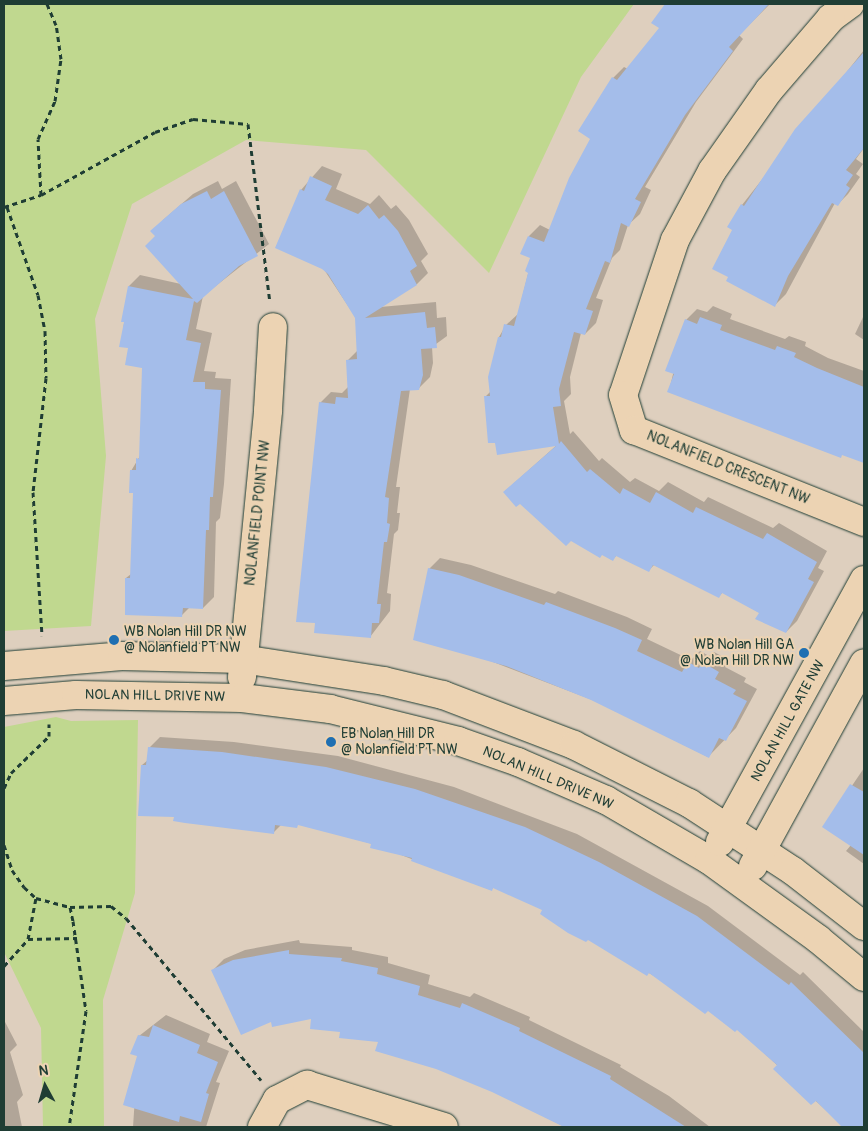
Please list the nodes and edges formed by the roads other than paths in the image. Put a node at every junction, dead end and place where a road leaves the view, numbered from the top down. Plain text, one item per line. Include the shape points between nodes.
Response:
1 (850, 4) edge
2 (272, 327) road end
3 (864, 522) edge
4 (864, 580) edge
5 (242, 659) junction
6 (864, 664) edge
7 (4, 666) edge
8 (242, 698) junction
9 (856, 699) edge
10 (4, 701) edge
11 (730, 827) junction
12 (763, 850) junction
13 (709, 860) junction
14 (742, 883) junction
15 (864, 926) edge
16 (864, 977) edge
17 (262, 1127) edge
18 (444, 1127) edge

1 - 3 street, NOLANFIELD CRESCENT NW via 831,18 769,90 712,171 675,240 623,395 634,430
2 - 5 street, NOLANFIELD POINT NW via 267,420
4 - 11 street, NOLAN HILL GATE NW
5 - 7 street via 122,656
5 - 8 street, NOLANFIELD POINT NW
5 - 11 street via 384,680 490,712 574,745
6 - 9 street
8 - 10 street, NOLAN HILL DRIVE NW via 76,695
8 - 13 street, NOLAN HILL DRIVE NW via 330,709 458,741 518,762 606,800
9 - 12 street
11 - 12 street
11 - 13 street, NOLAN HILL GATE NW
12 - 14 street
12 - 15 street
13 - 14 street, NOLAN HILL DRIVE NW
14 - 16 street, NOLAN HILL DRIVE NW
17 - 18 street via 278,1100 307,1085

